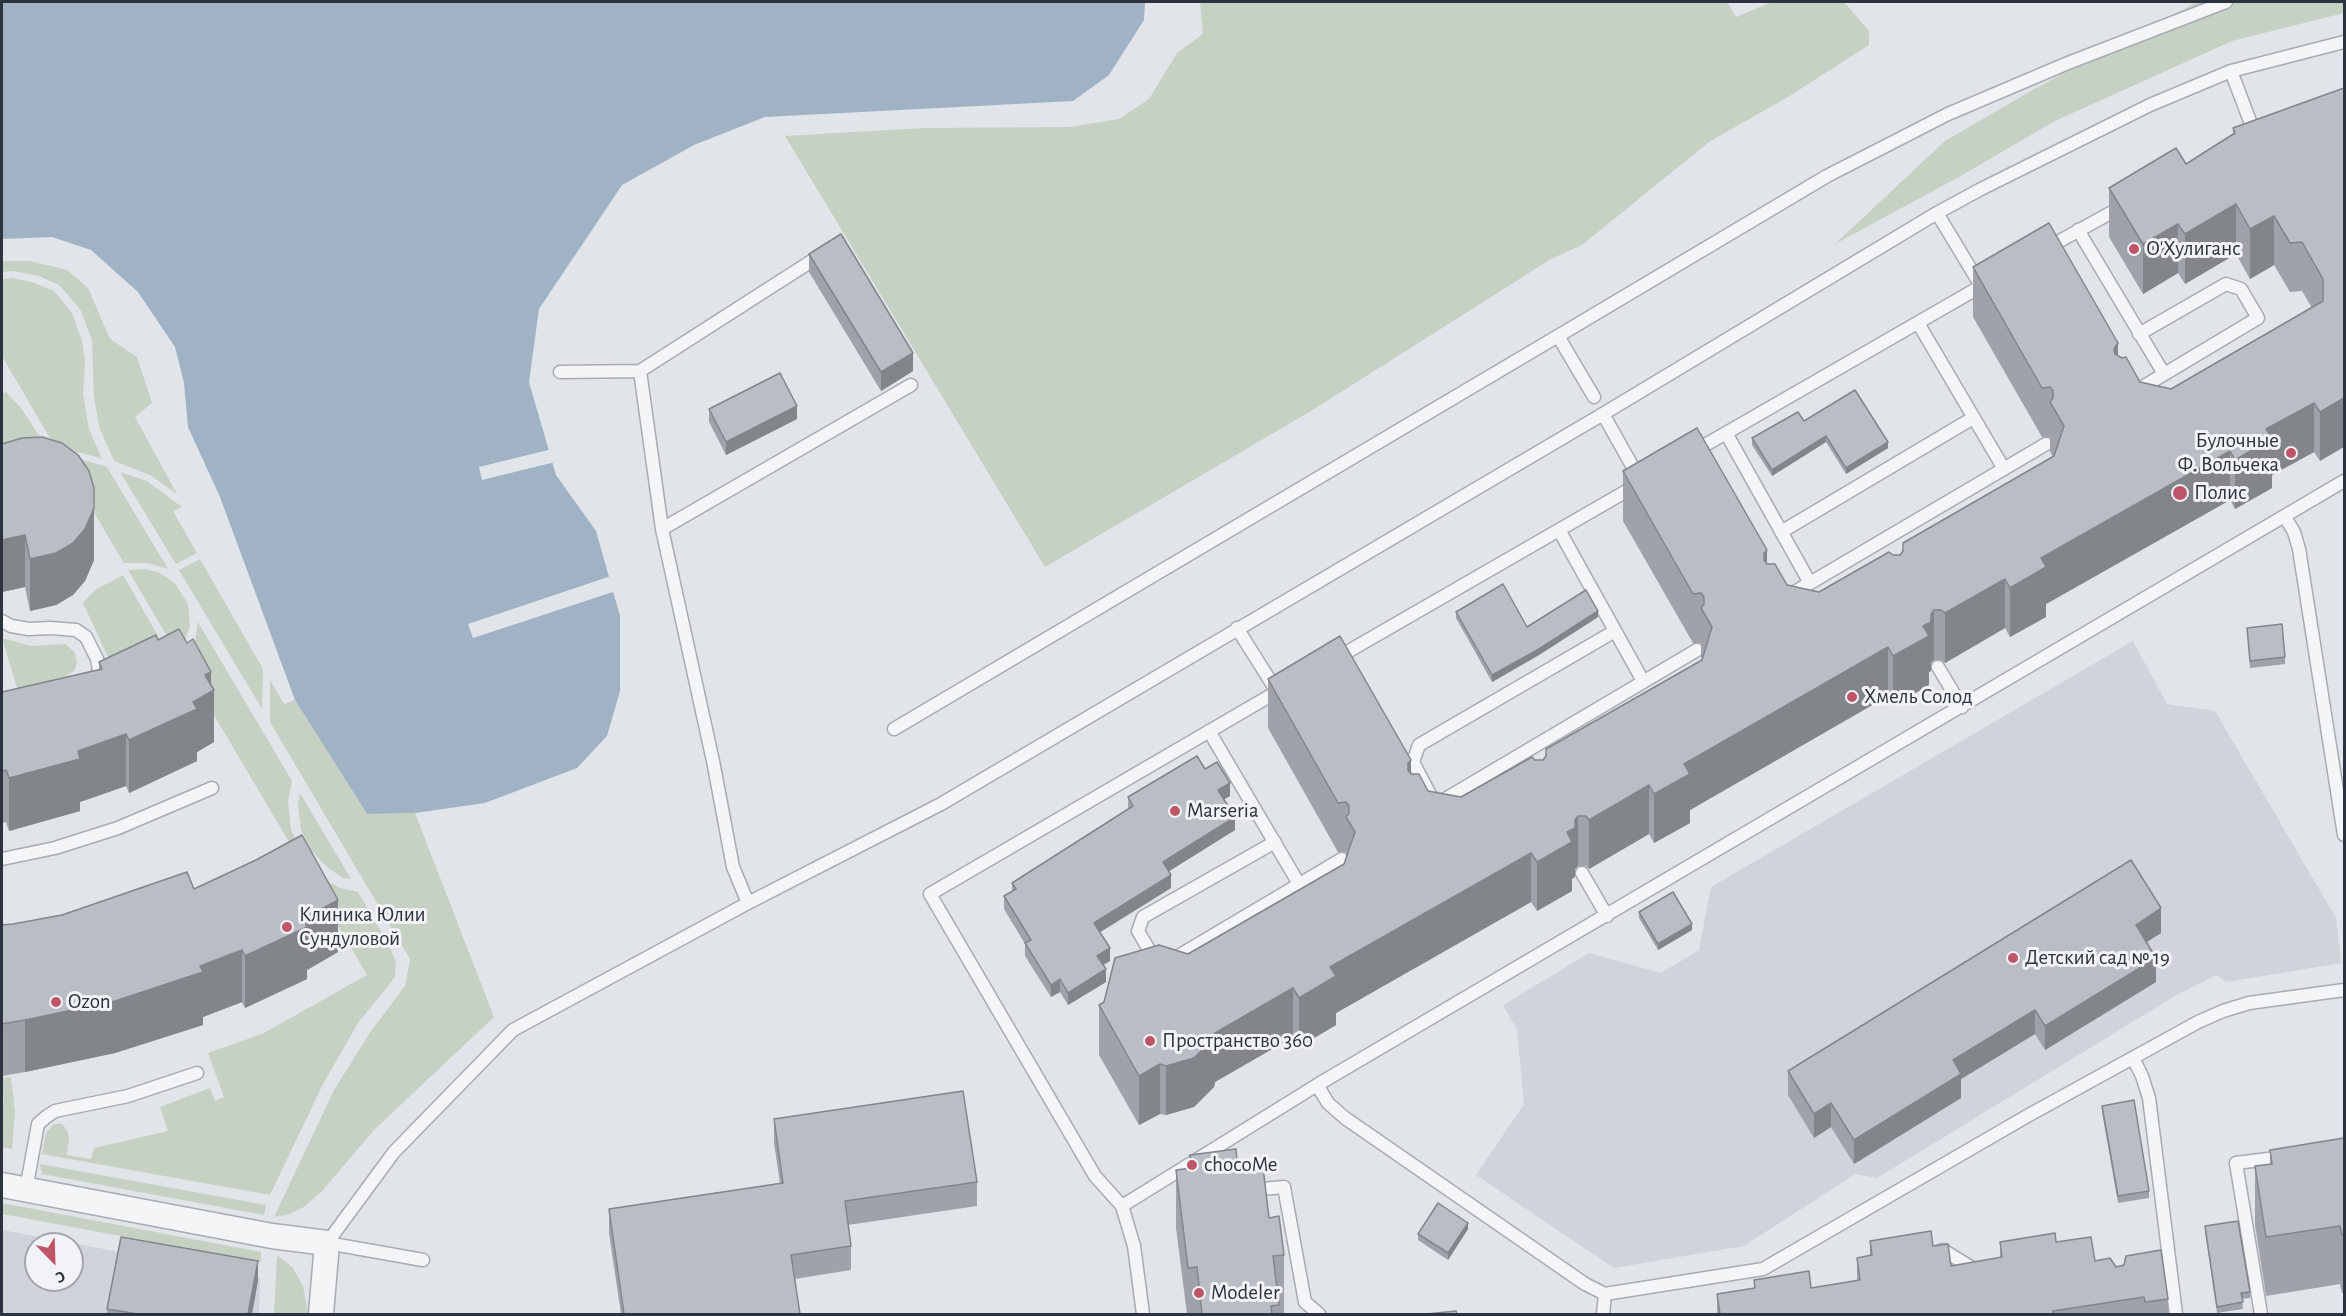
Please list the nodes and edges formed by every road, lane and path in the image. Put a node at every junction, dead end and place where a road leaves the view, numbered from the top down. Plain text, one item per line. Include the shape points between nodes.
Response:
1 (2226, 2) edge
2 (2344, 42) edge
3 (2231, 72) junction
4 (2257, 141) edge
5 (2138, 198) edge
6 (1937, 213) junction
7 (2078, 230) junction
8 (827, 251) edge
9 (2033, 256) edge
10 (1998, 276) edge
11 (1981, 286) junction
12 (1918, 322) junction
13 (2139, 334) junction
14 (1558, 336) junction
15 (640, 371) junction
16 (560, 372) dead end
17 (2164, 374) junction
18 (911, 385) dead end
19 (1594, 397) dead end
20 (2122, 399) edge
21 (1603, 414) junction
22 (1973, 418) junction
23 (1726, 433) junction
24 (2046, 444) edge
25 (1679, 460) edge
26 (2004, 469) junction
27 (2344, 481) edge
28 (2284, 517) junction
29 (662, 529) junction
30 (1559, 530) junction
31 (1781, 532) junction
32 (1810, 583) junction
33 (1780, 600) edge
34 (2, 621) edge
35 (1237, 628) junction
36 (1615, 631) junction
37 (1696, 650) edge
38 (1328, 663) edge
39 (1938, 667) edge
40 (1643, 681) junction
41 (81, 688) edge
42 (1962, 707) junction
43 (894, 729) dead end
44 (1209, 731) junction
45 (212, 788) dead end
46 (2344, 835) edge
47 (1275, 842) junction
48 (2, 859) edge
49 (1342, 859) edge
50 (1582, 873) edge
51 (1299, 884) junction
52 (748, 903) junction
53 (1607, 916) junction
54 (2344, 990) edge
55 (2133, 1058) junction
56 (197, 1073) dead end
57 (1317, 1085) junction
58 (2301, 1155) edge
59 (2, 1185) edge
60 (26, 1190) junction
61 (1233, 1192) edge
62 (1122, 1206) junction
63 (327, 1243) junction
64 (1921, 1258) edge
65 (423, 1260) dead end
66 (1988, 1270) edge
67 (1605, 1294) junction
68 (321, 1314) edge
69 (1143, 1314) edge
70 (1318, 1314) edge
71 (1603, 1314) edge
72 (2176, 1314) edge
73 (2261, 1314) edge

1 - 14 lane via 1938,119 1827,176
2 - 3 lane
3 - 4 lane
3 - 6 lane via 2150,105
5 - 7 lane
6 - 11 lane
6 - 21 lane
7 - 9 lane
7 - 13 lane
8 - 15 lane
10 - 11 lane
11 - 12 lane
12 - 22 lane
12 - 23 lane
13 - 17 lane
13 - 17 lane via 2226,284 2241,289 2258,318
14 - 19 lane
14 - 43 lane
15 - 16 lane
15 - 29 lane
17 - 20 lane
18 - 29 lane
21 - 30 lane via 1646,479
21 - 35 lane
22 - 26 lane
22 - 31 lane
23 - 25 lane
23 - 31 lane
24 - 26 lane
26 - 32 lane via 1870,554
27 - 28 lane
28 - 42 lane
28 - 46 lane via 2299,549
29 - 52 lane via 733,867
30 - 36 lane
30 - 38 lane
31 - 32 lane
32 - 33 lane
34 - 41 lane via 29,629 76,630 86,637 93,646 99,670 92,682
35 - 44 lane via 1282,689
35 - 52 lane via 941,804
36 - 40 lane
36 - 40 lane via 1419,745 1413,762 1430,807 1516,762
37 - 40 lane
39 - 42 lane
42 - 53 lane
44 - 47 lane
44 - 62 lane via 930,894 1095,1176
45 - 48 lane via 118,828
47 - 51 lane
47 - 51 lane via 1143,917 1138,931 1159,967
49 - 51 lane
50 - 53 lane
52 - 63 lane via 513,1030 394,1152
53 - 57 lane
54 - 55 lane via 2249,1003 2223,1011
55 - 67 lane via 1763,1269
55 - 72 lane via 2149,1098
56 - 60 lane via 46,1117 38,1124
57 - 62 lane via 1196,1166
57 - 67 lane via 1328,1103 1345,1118
58 - 73 lane via 2236,1162
59 - 60 street
60 - 63 street
61 - 70 lane via 1284,1186 1305,1302
62 - 69 lane via 1134,1245
63 - 65 lane
63 - 68 street
64 - 66 lane via 1942,1250 1977,1272
67 - 71 lane

